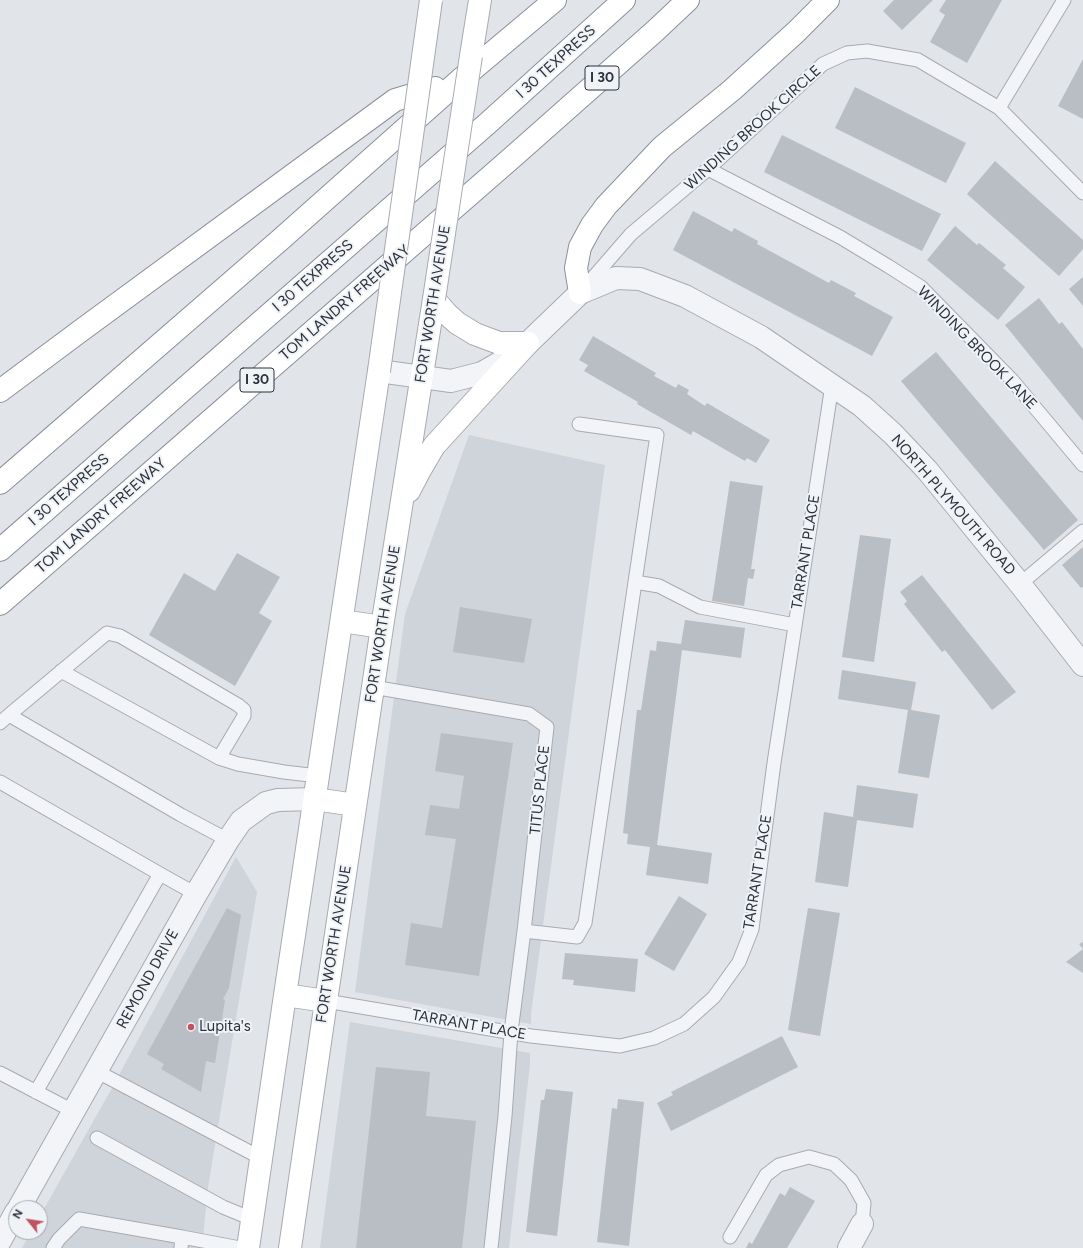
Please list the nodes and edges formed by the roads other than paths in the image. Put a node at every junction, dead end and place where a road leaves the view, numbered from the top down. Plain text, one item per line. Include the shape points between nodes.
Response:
1 (431, 0) edge
2 (480, 0) edge
3 (555, 0) edge
4 (624, 0) edge
5 (688, 0) edge
6 (828, 0) edge
7 (1064, 0) edge
8 (460, 80) junction
9 (999, 108) junction
10 (708, 169) junction
11 (1083, 193) edge
12 (580, 293) junction
13 (434, 299) junction
14 (528, 343) junction
15 (379, 372) junction
16 (422, 377) junction
17 (832, 385) junction
18 (0, 391) edge
19 (579, 424) dead end
20 (1083, 465) edge
21 (0, 483) edge
22 (400, 510) junction
23 (1083, 531) edge
24 (0, 550) edge
25 (636, 582) junction
26 (1020, 584) junction
27 (0, 604) edge
28 (342, 621) junction
29 (795, 624) junction
30 (382, 627) junction
31 (1083, 665) edge
32 (61, 671) junction
33 (373, 687) junction
34 (4, 719) edge
35 (219, 758) junction
36 (318, 776) junction
37 (0, 782) edge
38 (315, 799) junction
39 (355, 805) junction
40 (228, 840) junction
41 (160, 874) junction
42 (196, 894) junction
43 (524, 931) junction
44 (285, 996) junction
45 (326, 1001) junction
46 (511, 1032) junction
47 (96, 1071) junction
48 (0, 1074) edge
49 (36, 1092) junction
50 (73, 1111) junction
51 (97, 1138) dead end
52 (261, 1158) junction
53 (23, 1200) edge
54 (252, 1219) junction
55 (862, 1224) joint
56 (8, 1226) edge
57 (730, 1236) dead end
58 (0, 1241) edge
59 (182, 1242) edge
60 (53, 1248) edge
61 (240, 1248) edge
62 (248, 1248) edge
63 (290, 1248) edge
64 (491, 1248) edge
65 (849, 1248) edge

1 - 15 main road, bridge
2 - 13 main road, FORT WORTH AVENUE, bridge
3 - 8 main road
4 - 24 main road, I 30 TEXPRESS via 488,123
5 - 27 main road, TOM LANDRY FREEWAY / I 30 via 515,155
6 - 12 main road via 732,90 662,147 606,206 580,247 576,268
7 - 9 lane
8 - 18 main road via 395,100
8 - 21 main road
9 - 10 lane, WINDING BROOK CIRCLE via 918,60 867,51 847,53 823,64
9 - 11 lane, WINDING BROOK CIRCLE
10 - 12 lane, WINDING BROOK CIRCLE via 631,234
10 - 20 lane, WINDING BROOK LANE via 840,238 921,287 1012,380
12 - 14 street, NORTH PLYMOUTH ROAD
12 - 17 street, NORTH PLYMOUTH ROAD via 616,278 640,279 685,296 754,334
13 - 14 main road via 457,323 475,334 499,343
13 - 16 main road, FORT WORTH AVENUE
14 - 16 street, NORTH PLYMOUTH ROAD via 482,373 451,381
14 - 22 main road via 434,446
15 - 16 street, NORTH PLYMOUTH ROAD
15 - 28 main road
16 - 22 main road, FORT WORTH AVENUE
17 - 26 street, NORTH PLYMOUTH ROAD via 862,406 898,439 927,470
17 - 29 lane, TARRANT PLACE
19 - 25 lane via 657,435
22 - 30 main road, FORT WORTH AVENUE
23 - 26 lane
25 - 29 lane via 659,586 700,607
25 - 43 lane via 585,923 577,937
26 - 31 street, NORTH PLYMOUTH ROAD
28 - 30 main road
28 - 36 main road
29 - 46 lane, TARRANT PLACE via 752,929 739,962 714,997 684,1024 654,1038 620,1046
30 - 33 main road, FORT WORTH AVENUE
32 - 34 lane
32 - 35 lane
32 - 35 lane via 107,633 120,636 238,704 244,710 244,716
33 - 39 main road, FORT WORTH AVENUE
33 - 43 lane, TITUS PLACE via 529,714 547,727
34 - 40 lane
35 - 36 lane via 238,764
36 - 38 main road
37 - 41 lane
38 - 39 main road
38 - 40 street, REMOND DRIVE via 266,802 241,821
38 - 44 main road
39 - 45 main road, FORT WORTH AVENUE
40 - 42 street, REMOND DRIVE
41 - 42 lane
41 - 49 lane
42 - 47 street, REMOND DRIVE
43 - 46 lane, TITUS PLACE
44 - 45 main road
44 - 52 main road
45 - 46 lane, TARRANT PLACE
45 - 63 main road, FORT WORTH AVENUE
46 - 64 lane, TITUS PLACE
47 - 50 street, REMOND DRIVE
47 - 52 lane
48 - 49 lane
49 - 50 lane
50 - 53 street, REMOND DRIVE
51 - 54 lane via 223,1207
52 - 54 main road
54 - 62 main road
55 - 57 lane via 864,1203 851,1180 834,1164 809,1158 779,1165 766,1174
55 - 65 street
56 - 58 street
59 - 60 lane via 79,1219
59 - 61 lane

